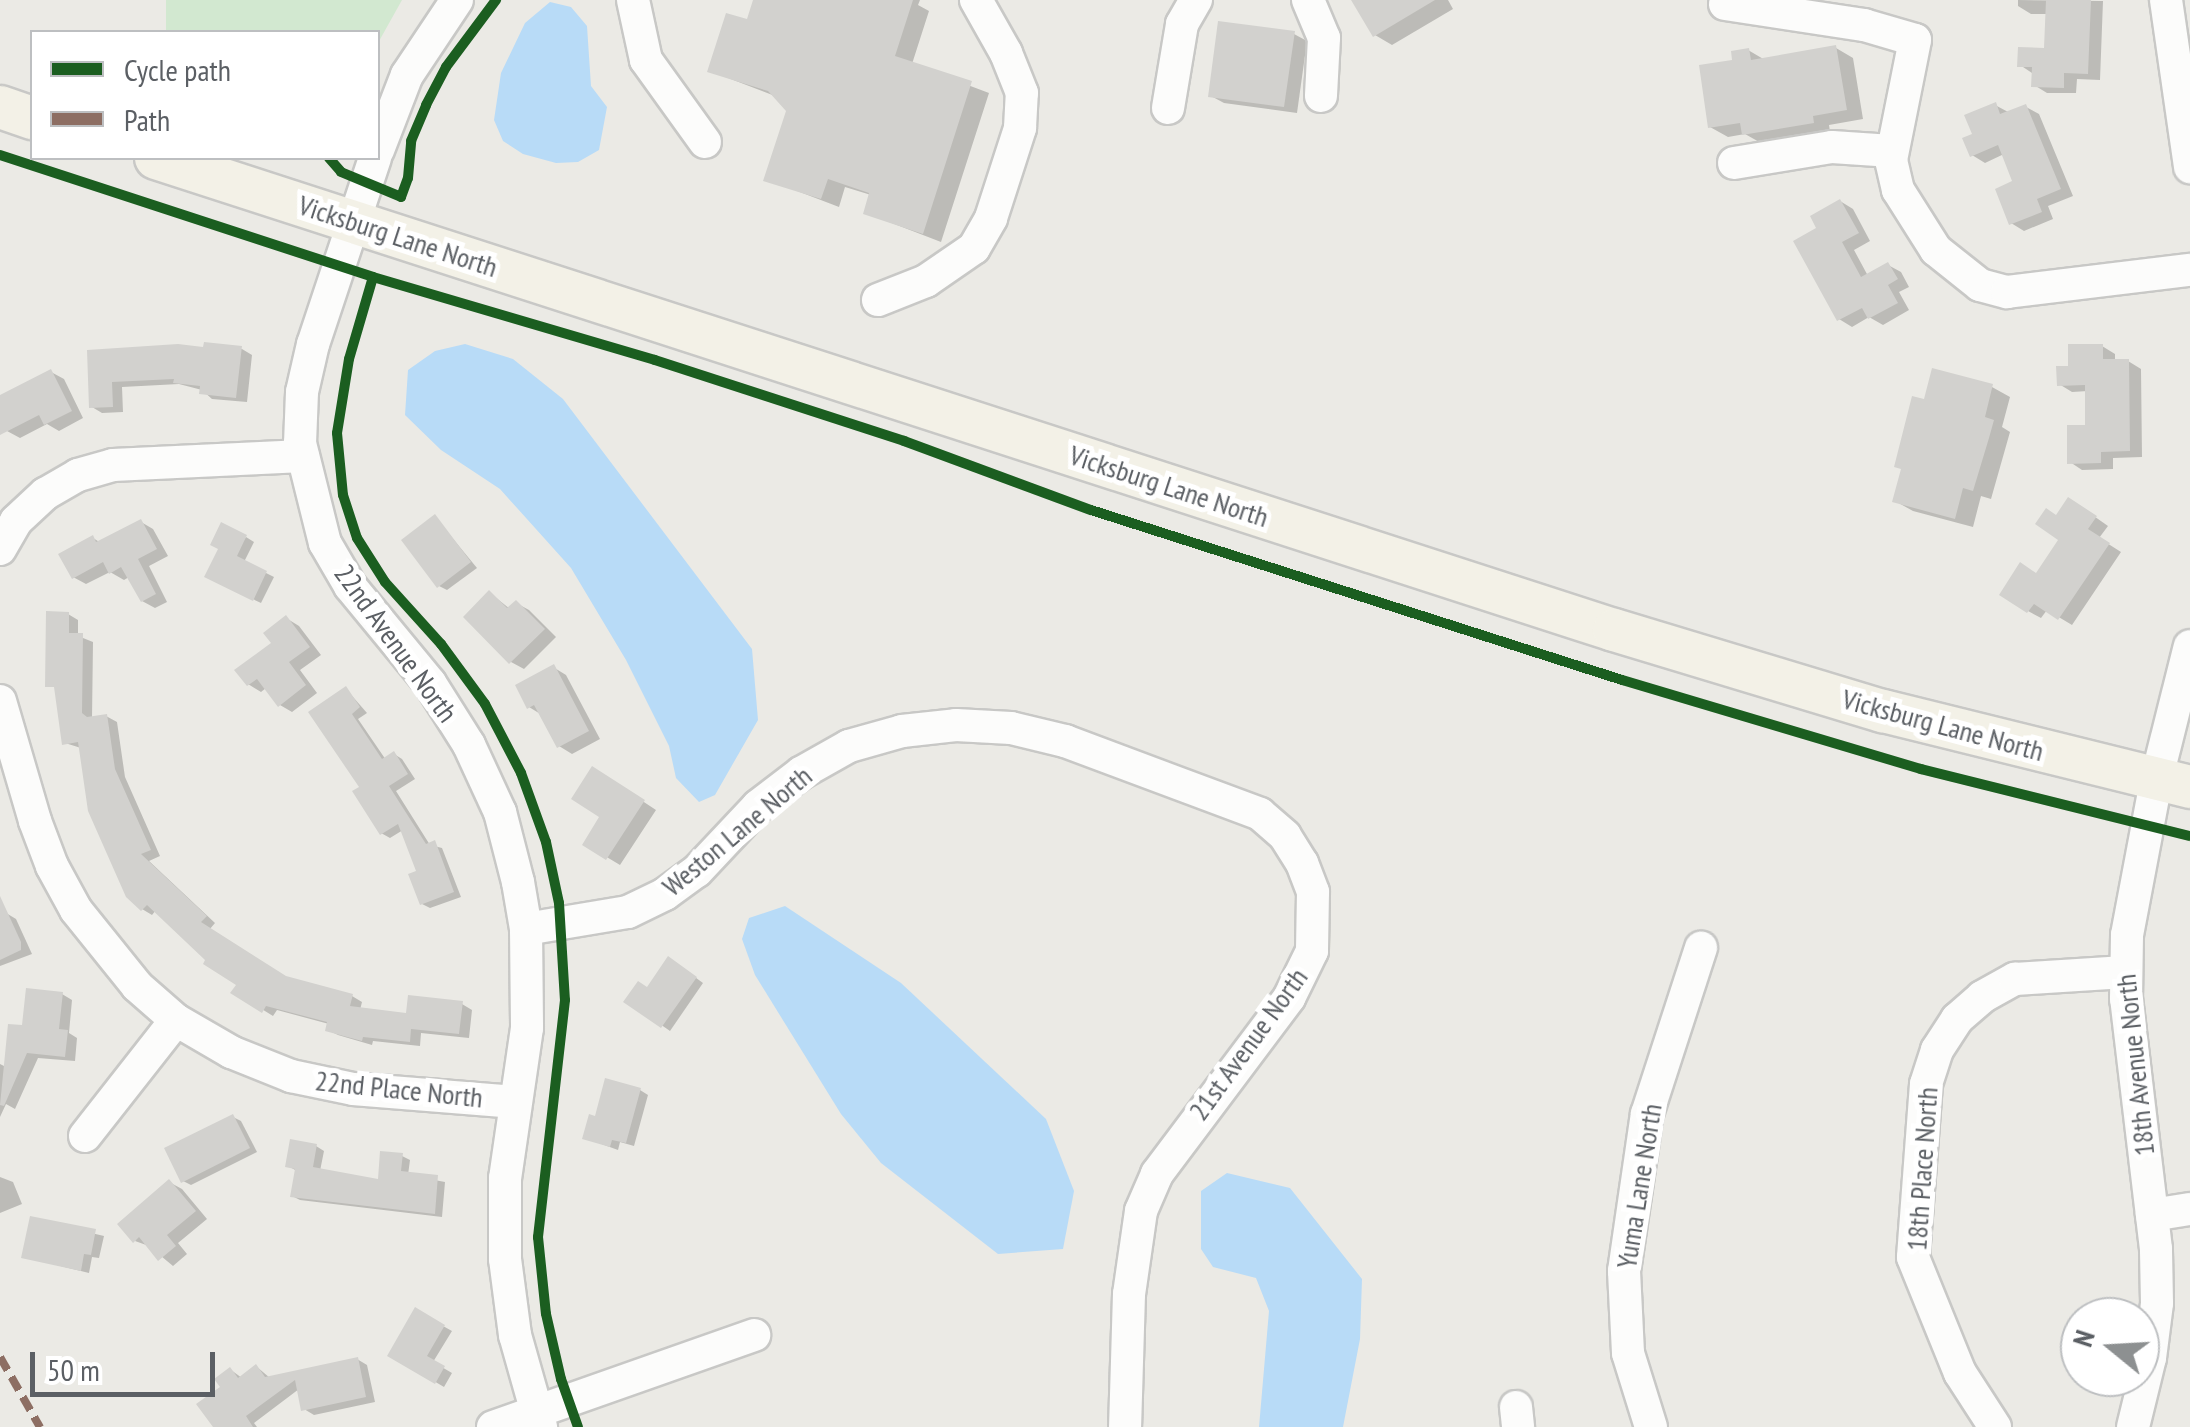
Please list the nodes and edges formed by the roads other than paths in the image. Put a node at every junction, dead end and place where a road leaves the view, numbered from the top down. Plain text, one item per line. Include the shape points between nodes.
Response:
1 (457, 0) edge
2 (633, 0) edge
3 (976, 0) edge
4 (1196, 0) edge
5 (1308, 0) edge
6 (2166, 0) edge
7 (1725, 4) dead end
8 (1320, 96) dead end
9 (0, 107) edge
10 (1168, 108) dead end
11 (30, 117) edge
12 (705, 142) dead end
13 (380, 145) edge
14 (1892, 151) junction
15 (162, 160) edge
16 (374, 160) edge
17 (1734, 163) dead end
18 (2190, 167) edge
19 (353, 222) junction
20 (2190, 270) edge
21 (878, 300) dead end
22 (303, 456) junction
23 (0, 549) edge
24 (2190, 646) edge
25 (0, 701) edge
26 (1065, 741) joint
27 (2173, 784) edge
28 (526, 929) junction
29 (1701, 948) dead end
30 (2125, 972) junction
31 (176, 1020) junction
32 (514, 1102) junction
33 (85, 1136) dead end
34 (2190, 1208) edge
35 (2152, 1214) junction
36 (754, 1335) dead end
37 (538, 1420) edge
38 (493, 1427) edge
39 (1125, 1427) edge
40 (1651, 1427) edge
41 (1995, 1427) edge
42 (2133, 1427) edge

1 - 13 street via 407,75
2 - 12 street via 646,60
3 - 21 street via 1022,93 1020,128 991,218 974,248 926,281
4 - 10 street via 1182,24
5 - 8 street via 1324,38
6 - 18 street
7 - 14 street via 1864,25 1915,40
9 - 11 main road
14 - 17 street via 1832,146
14 - 20 street via 1898,190 1915,219 1946,260 1980,285 2008,292
15 - 19 main road, Vicksburg Lane North
16 - 19 street, 22nd Avenue North
19 - 22 street, 22nd Avenue North via 302,392
19 - 27 main road, Vicksburg Lane North via 1614,630 1883,711
22 - 23 street via 112,464 78,474 16,521
22 - 28 street, 22nd Avenue North via 324,543 469,745 500,812
24 - 27 street, 18th Avenue North
25 - 31 street, 22nd Place North via 35,821 76,910 138,986
26 - 28 street, Weston Lane North via 1011,728 956,725 849,746 758,806 697,871 665,894 628,912
26 - 39 street, 21st Avenue North via 1260,814 1284,836 1313,892 1312,951 1302,976 1180,1139 1141,1211 1129,1294
27 - 30 street, 18th Avenue North via 2127,935
28 - 32 street, 22nd Avenue North via 527,1028
29 - 40 street, Yuma Lane North via 1647,1114 1624,1272 1628,1352
30 - 35 street, 18th Avenue North
30 - 41 street, 18th Place North via 2014,979 1982,997 1936,1050 1926,1084 1913,1257 1960,1373
31 - 32 street, 22nd Place North via 291,1076 353,1089
31 - 33 street
32 - 37 street, 22nd Avenue North via 505,1259 515,1335
34 - 35 street
35 - 42 street, 18th Avenue North via 2157,1303
36 - 37 street
37 - 38 street

